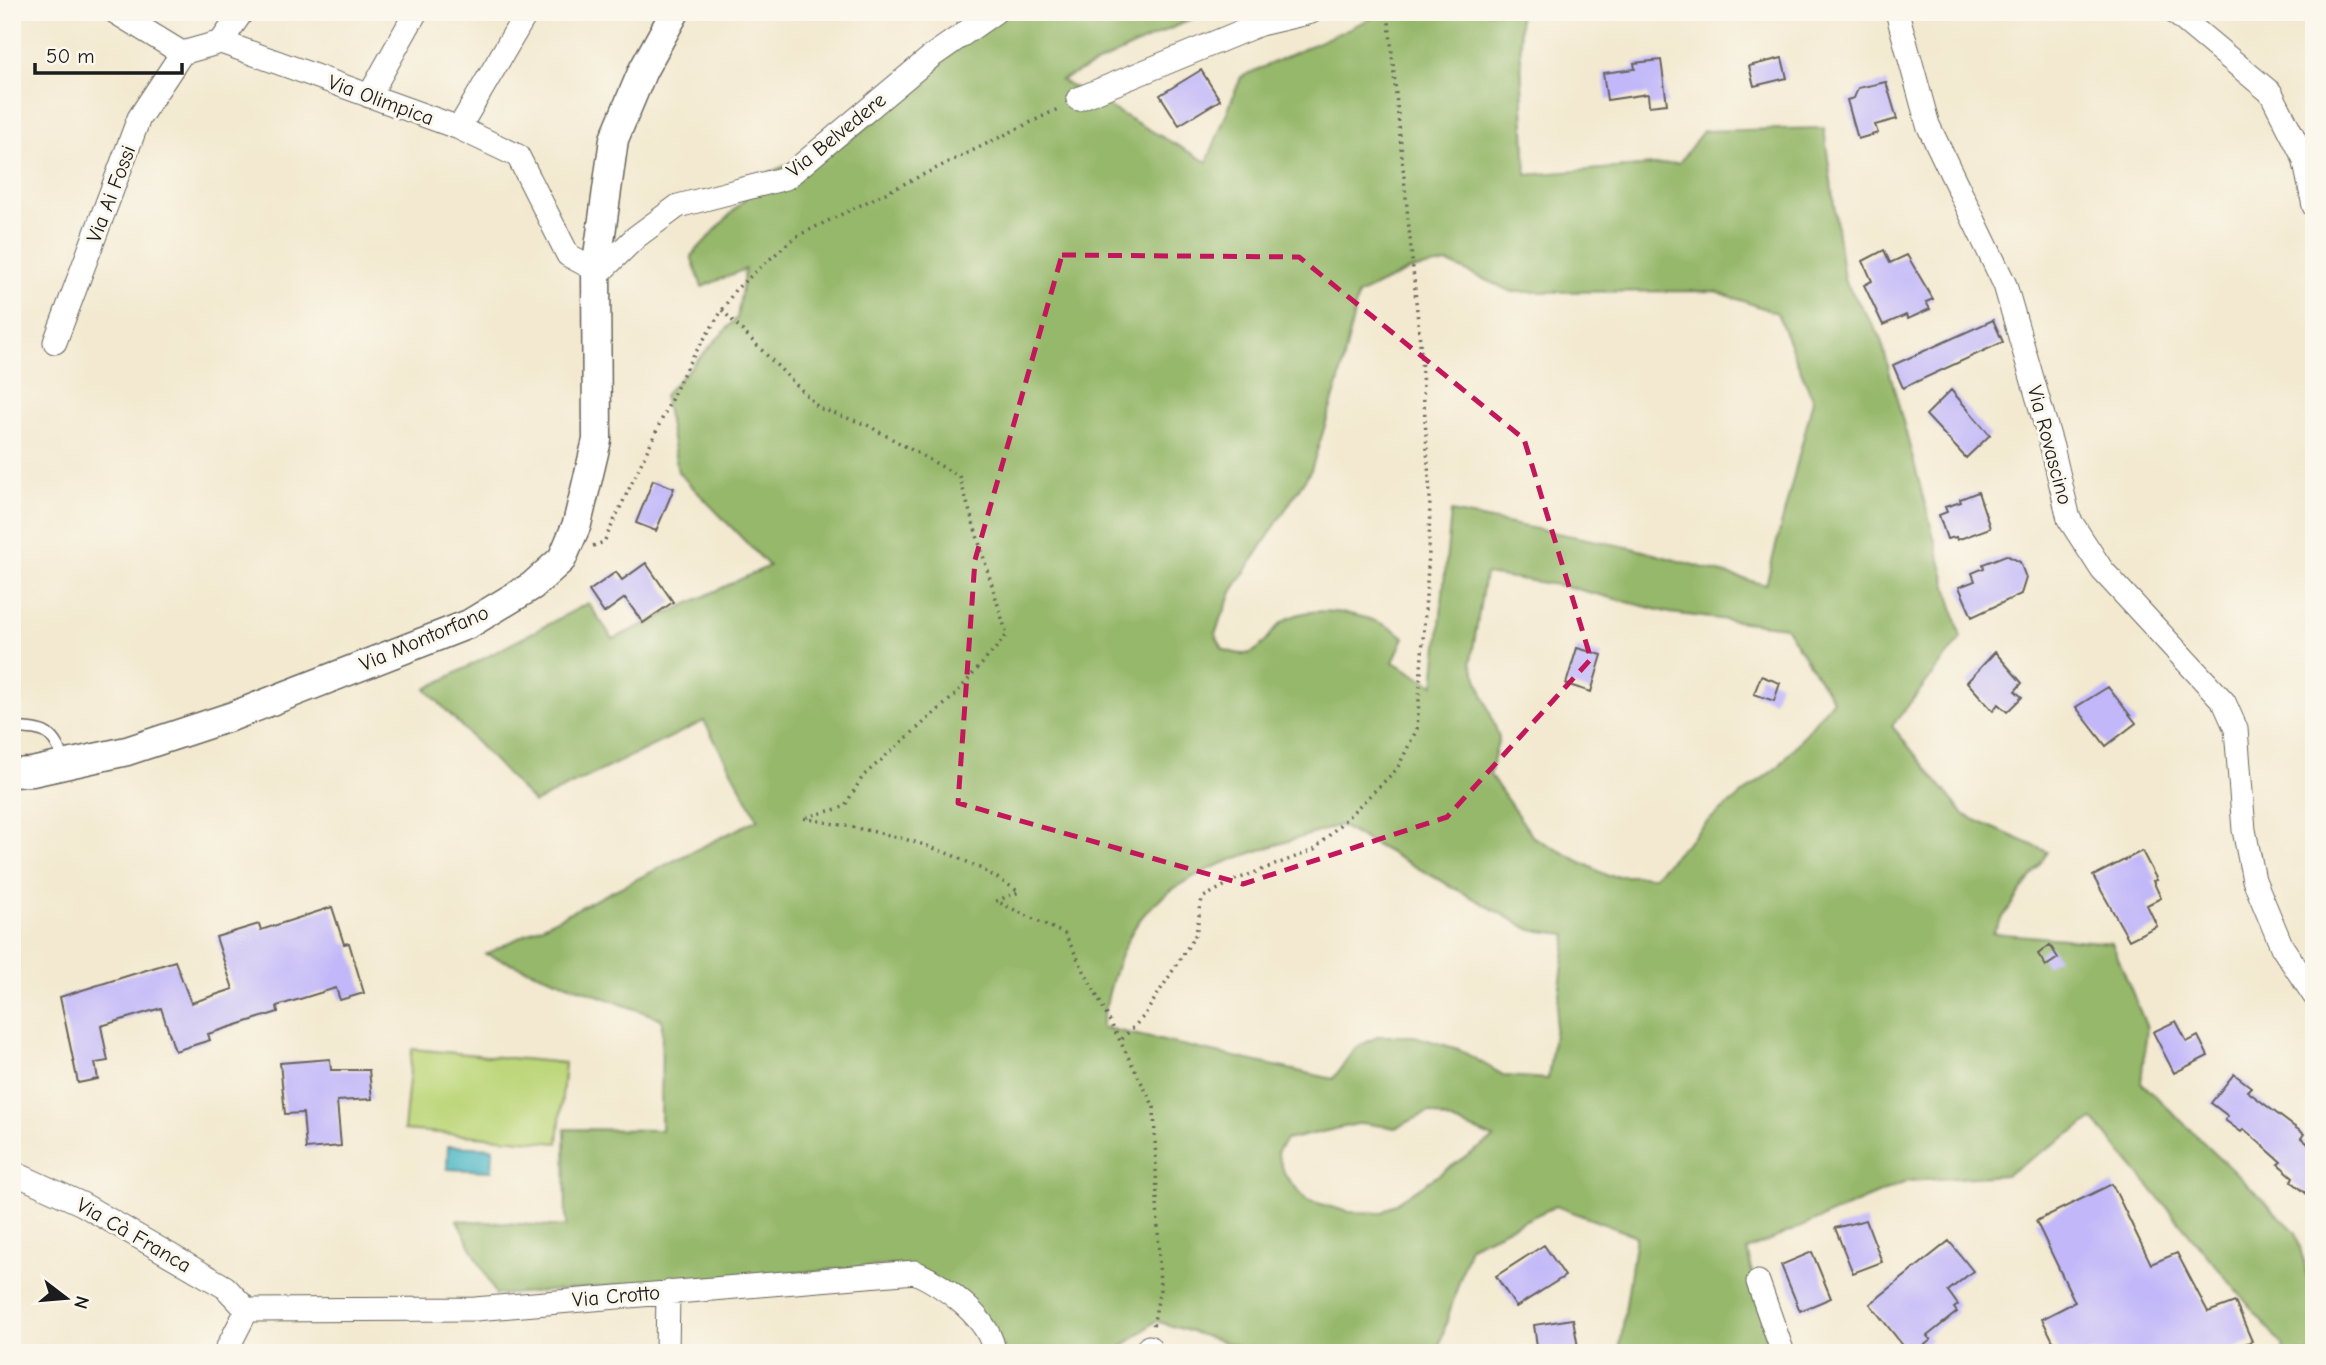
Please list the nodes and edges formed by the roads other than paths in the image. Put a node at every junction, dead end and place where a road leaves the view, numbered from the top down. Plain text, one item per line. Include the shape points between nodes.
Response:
1 (115, 12) edge
2 (242, 12) edge
3 (416, 12) edge
4 (527, 12) edge
5 (675, 12) edge
6 (995, 12) edge
7 (1311, 12) edge
8 (1897, 12) edge
9 (2174, 12) edge
10 (221, 42) junction
11 (182, 54) junction
12 (369, 96) junction
13 (1078, 99) road end
14 (459, 128) junction
15 (2314, 206) edge
16 (596, 273) junction
17 (55, 342) dead end
18 (12, 728) edge
19 (65, 765) junction
20 (12, 773) edge
21 (2314, 995) edge
22 (12, 1172) edge
23 (1758, 1282) dead end
24 (668, 1292) junction
25 (247, 1310) junction
26 (225, 1353) edge
27 (667, 1353) edge
28 (994, 1353) edge
29 (1783, 1353) edge

1 - 11 street
2 - 10 street
3 - 12 street
4 - 14 street
5 - 16 street, Via Montorfano via 643,69 614,139
6 - 16 street, Via Belvedere via 932,56 786,178 678,206
7 - 13 street via 1259,24
8 - 21 street, Via Rovascino via 1928,125 2005,285 2069,519 2102,570 2224,702 2236,729 2244,830 2254,880 2282,947
9 - 15 street via 2271,93 2304,158
10 - 11 street
10 - 12 street, Via Olimpica
11 - 17 street, Via Ai Fossi via 139,118
12 - 14 street, Via Olimpica
14 - 16 street, Via Olimpica via 518,156 568,255
16 - 19 street, Via Montorfano via 597,440 578,524 562,559 532,586 469,624 233,716 127,751
18 - 19 lane via 41,729 57,741
19 - 20 street, Via Montorfano
22 - 25 street, Via Cà Franca via 82,1204 225,1287
23 - 29 street
24 - 25 street, Via Crotto via 464,1310
24 - 27 street
24 - 28 street, Via Crotto via 915,1272 960,1298 993,1343
25 - 26 street

